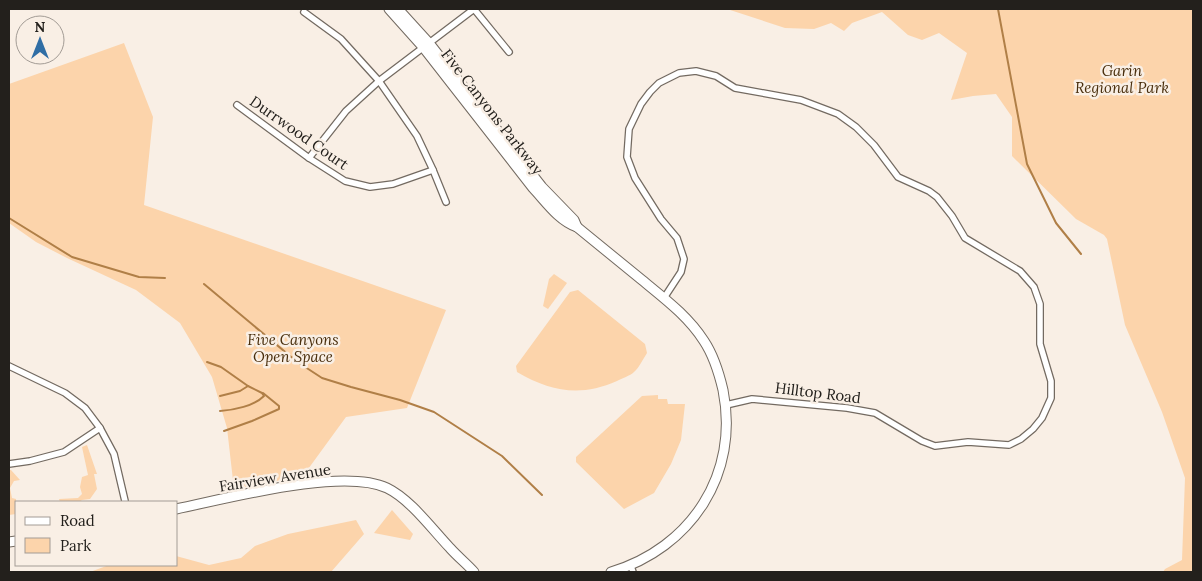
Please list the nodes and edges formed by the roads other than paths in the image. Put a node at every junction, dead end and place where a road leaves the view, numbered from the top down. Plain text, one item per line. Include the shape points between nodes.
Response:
1 (389, 9) edge
2 (398, 9) edge
3 (474, 9) edge
4 (304, 12) dead end
5 (426, 45) junction
6 (509, 52) dead end
7 (379, 81) junction
8 (237, 105) dead end
9 (309, 158) junction
10 (433, 170) junction
11 (446, 202) dead end
12 (664, 298) junction
13 (9, 366) edge
14 (726, 405) junction
15 (100, 428) junction
16 (9, 464) edge
17 (125, 501) dead end
18 (178, 509) edge
19 (632, 569) edge
20 (470, 570) edge
21 (611, 572) edge

1 - 5 main road, Five Canyons Parkway
2 - 5 main road, Five Canyons Parkway
3 - 5 street
3 - 6 street
4 - 7 street via 341,39
5 - 7 street
5 - 12 main road, Five Canyons Parkway via 577,227
7 - 9 street via 346,111
7 - 10 street via 417,136
8 - 9 street, Durrwood Court
9 - 10 street, Durrwood Court via 345,181 370,187 393,184
10 - 11 street
12 - 14 main road, Five Canyons Parkway via 688,318 705,342 714,360
12 - 14 street, Hilltop Road via 681,272 684,258 677,238 635,178 627,156 629,129 654,87 679,73 696,71 716,76 735,88 800,100 838,114 874,145 898,177 937,196 965,238 1020,271 1034,287 1040,304 1040,344 1051,381 1051,398 1033,429 1009,445 968,442 935,446 875,413 847,408 752,399
13 - 15 street via 65,393 85,408
14 - 19 main road, Five Canyons Parkway via 727,432 722,461 712,487 697,513 680,533
15 - 16 street via 64,452
15 - 17 street via 114,454
18 - 20 main road, Fairview Avenue via 319,483 370,483 387,488 403,499
19 - 21 main road, Five Canyons Parkway

